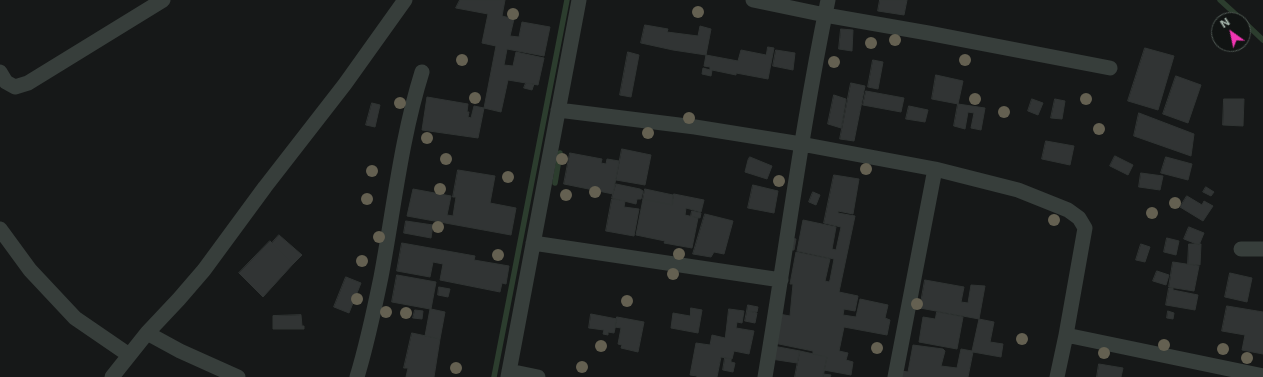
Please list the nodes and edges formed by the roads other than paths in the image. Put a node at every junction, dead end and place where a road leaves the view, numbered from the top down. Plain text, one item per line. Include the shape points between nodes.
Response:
1 (164, 0) edge
2 (405, 0) edge
3 (579, 0) edge
4 (753, 0) edge
5 (828, 0) edge
6 (825, 15) junction
7 (1110, 68) dead end
8 (0, 72) edge
9 (422, 72) dead end
10 (558, 110) junction
11 (801, 144) junction
12 (935, 169) junction
13 (0, 229) edge
14 (533, 243) junction
15 (1241, 249) dead end
16 (1263, 249) edge
17 (781, 280) junction
18 (147, 332) junction
19 (1066, 335) junction
20 (129, 355) junction
21 (508, 374) edge
22 (1263, 376) edge
23 (112, 377) edge
24 (238, 377) edge
25 (357, 377) edge
26 (538, 377) edge
27 (766, 377) edge
28 (894, 377) edge
29 (1057, 377) edge

1 - 8 street via 28,83 16,87 6,82
2 - 18 street via 345,84 264,187 204,270
3 - 10 street
4 - 6 street
5 - 6 street
6 - 7 street
6 - 11 street
9 - 25 street via 404,145 381,276
10 - 11 street via 695,127
10 - 14 street
11 - 12 street
11 - 17 street
12 - 19 street via 1018,190 1068,210 1080,218 1085,228
12 - 28 street
13 - 20 street via 30,270 75,318
14 - 17 street
14 - 21 street
15 - 16 street
17 - 27 street
18 - 20 street
18 - 24 street via 180,351
19 - 22 street
19 - 29 street
20 - 23 street
21 - 26 street

